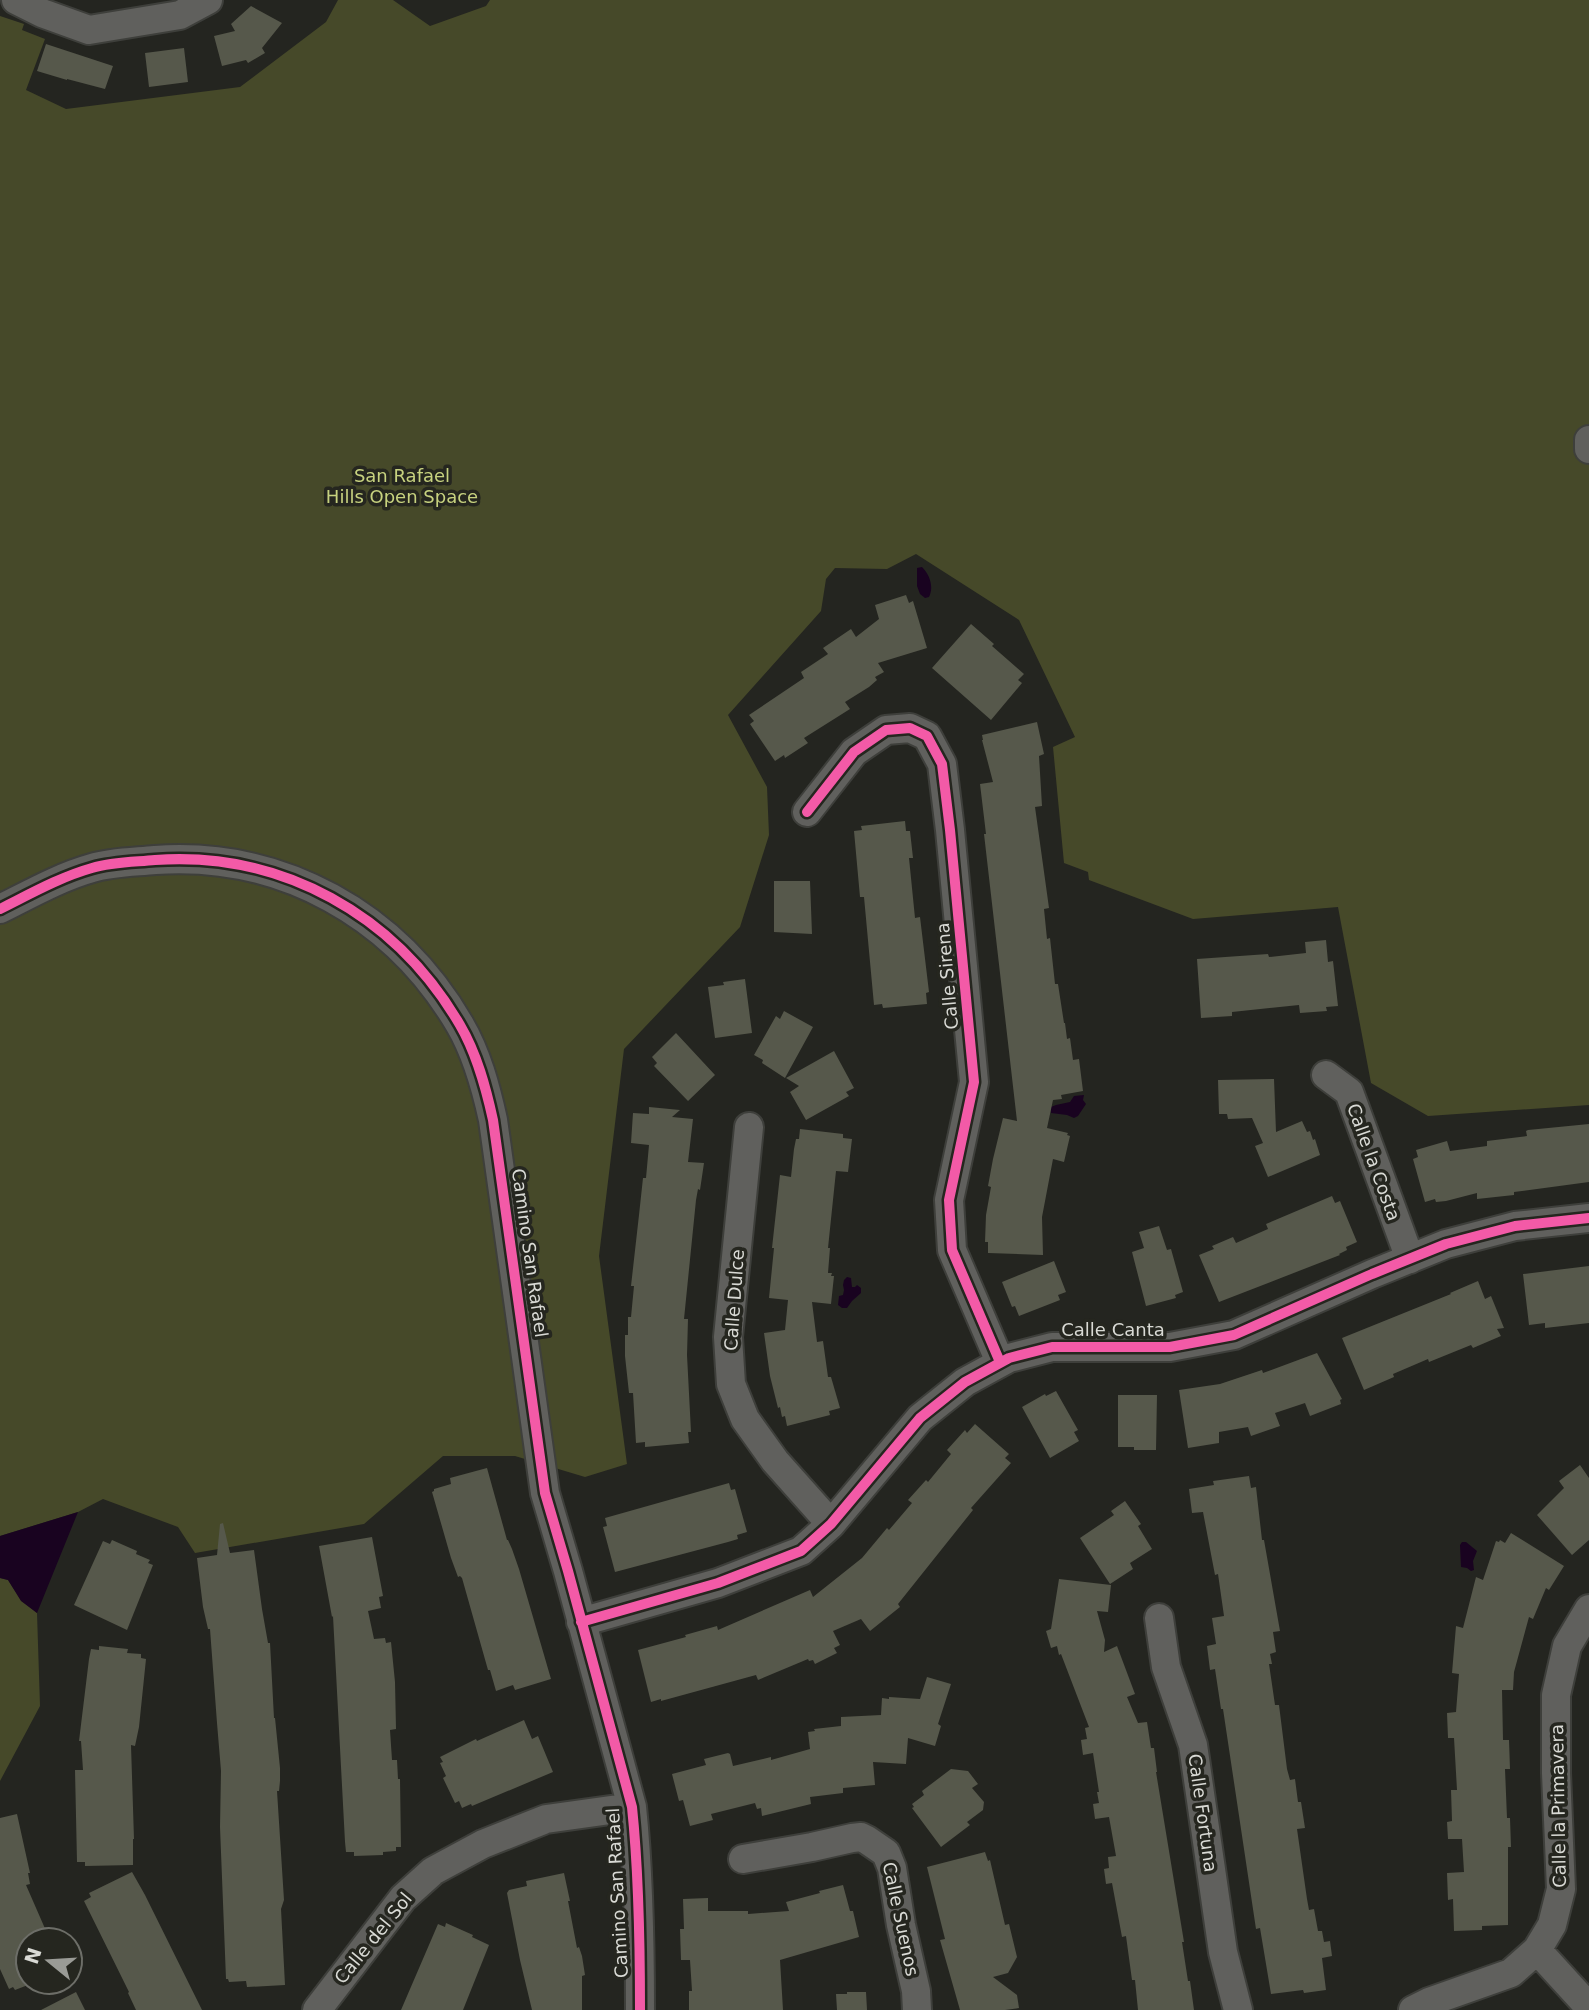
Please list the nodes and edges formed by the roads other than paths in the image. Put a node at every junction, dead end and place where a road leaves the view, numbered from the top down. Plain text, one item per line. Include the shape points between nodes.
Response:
1 (16, 0) edge
2 (208, 0) edge
3 (1589, 440) edge
4 (1589, 449) edge
5 (807, 812) dead end
6 (0, 909) edge
7 (1326, 1075) dead end
8 (749, 1127) dead end
9 (1589, 1218) edge
10 (1410, 1259) junction
11 (1000, 1362) junction
12 (831, 1524) junction
13 (1589, 1609) edge
14 (1159, 1618) dead end
15 (581, 1622) junction
16 (632, 1807) junction
17 (743, 1859) dead end
18 (1537, 1950) junction
19 (1589, 2007) edge
20 (317, 2010) edge
21 (640, 2010) edge
22 (917, 2010) edge
23 (1238, 2010) edge
24 (1413, 2010) edge

1 - 2 street via 89,30 180,15
3 - 4 street
5 - 11 street, Calle Sirena via 854,752 886,730 910,727 927,736 942,764 974,1082 949,1200 952,1250
6 - 15 street, Camino San Rafael via 94,867 182,858 223,862 277,873 337,900 392,940 417,965 460,1026 488,1094 545,1493
7 - 10 street, Calle la Costa via 1349,1092
8 - 12 street, Calle Dulce via 729,1337 731,1384 745,1419 775,1461
9 - 10 street, Calle Canta via 1516,1226 1446,1244
10 - 11 street, Calle Canta via 1234,1335 1170,1347 1052,1347
11 - 12 street, Calle Canta via 965,1382 920,1418
12 - 15 street, Calle Canta via 801,1550 718,1583
13 - 18 street, Calle la Primavera via 1567,1646 1556,1695 1561,1889 1552,1925
14 - 23 street, Calle Fortuna via 1166,1667 1193,1745 1223,1952
15 - 16 street, Camino San Rafael
16 - 20 street, Calle del Sol via 546,1819 483,1844 433,1871 403,1898
16 - 21 street, Camino San Rafael
17 - 22 street, Calle Suenos via 861,1837 886,1853
18 - 19 street
18 - 24 street, Calle la Primavera via 1510,1973

